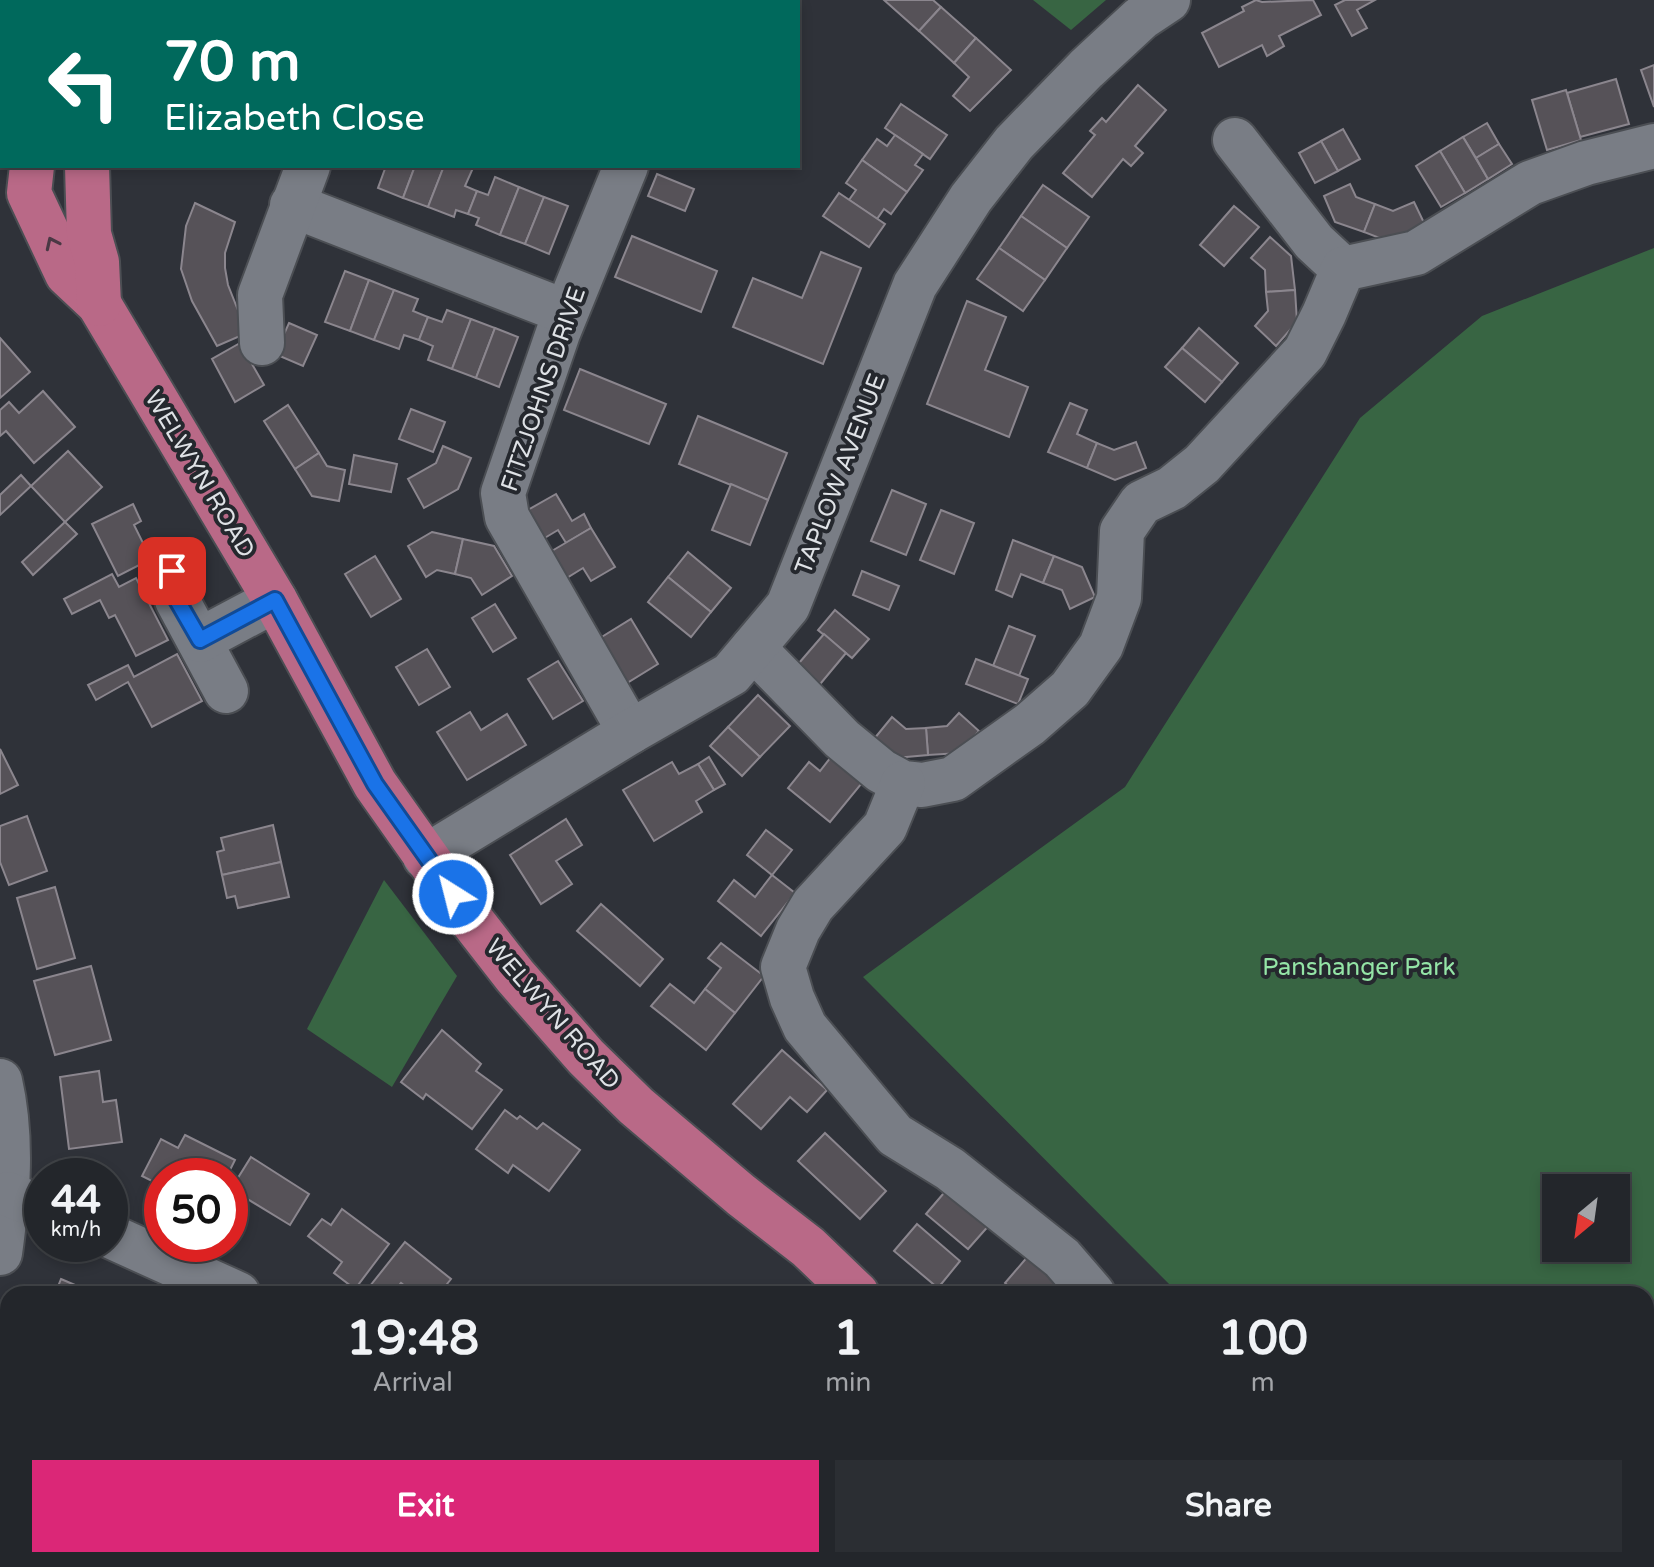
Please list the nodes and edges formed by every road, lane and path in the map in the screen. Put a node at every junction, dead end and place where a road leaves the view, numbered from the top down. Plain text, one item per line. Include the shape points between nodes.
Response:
1 (1168, 0) edge
2 (1235, 140) dead end
3 (1654, 146) edge
4 (32, 168) edge
5 (87, 168) edge
6 (625, 168) edge
7 (300, 185) edge
8 (1343, 269) junction
9 (99, 304) junction
10 (566, 312) junction
11 (262, 343) dead end
12 (172, 571) dead end
13 (275, 600) junction
14 (200, 640) junction
15 (753, 648) junction
16 (226, 691) dead end
17 (630, 732) junction
18 (903, 783) junction
19 (425, 857) junction
20 (0, 1081) edge
21 (24, 1196) edge
22 (24, 1203) edge
23 (128, 1244) edge
24 (0, 1253) edge
25 (220, 1286) edge
26 (849, 1286) edge
27 (1086, 1286) edge

1 - 15 street, TAPLOW AVENUE via 1086,69 1014,143 915,285 788,606
2 - 8 street via 1314,242
3 - 8 street via 1530,183 1416,253
9 -> 4 main road, WELWYN ROAD via 67,274 29,193
5 - 9 main road, WELWYN ROAD
6 - 10 street, FITZJOHNS DRIVE
7 - 10 street
7 - 11 street via 260,295
8 - 18 street via 1305,352 1202,464 1172,488 1141,503 1122,531 1119,598 1101,646 1070,689 953,779
9 - 13 main road, WELWYN ROAD
10 - 17 street, FITZJOHNS DRIVE via 503,493 507,517
12 - 14 street via 177,600
13 - 14 street
13 - 19 main road, WELWYN ROAD via 375,784
14 - 16 street
15 - 17 street, TAPLOW AVENUE via 731,674
15 - 18 street via 842,739
17 - 19 street, TAPLOW AVENUE
18 - 27 street via 885,827 813,905 798,930 783,967 792,998 805,1027 895,1135 950,1169 1062,1258
19 - 26 main road, WELWYN ROAD via 515,976 586,1057 657,1126
20 - 21 street
22 - 24 street
23 - 25 street

